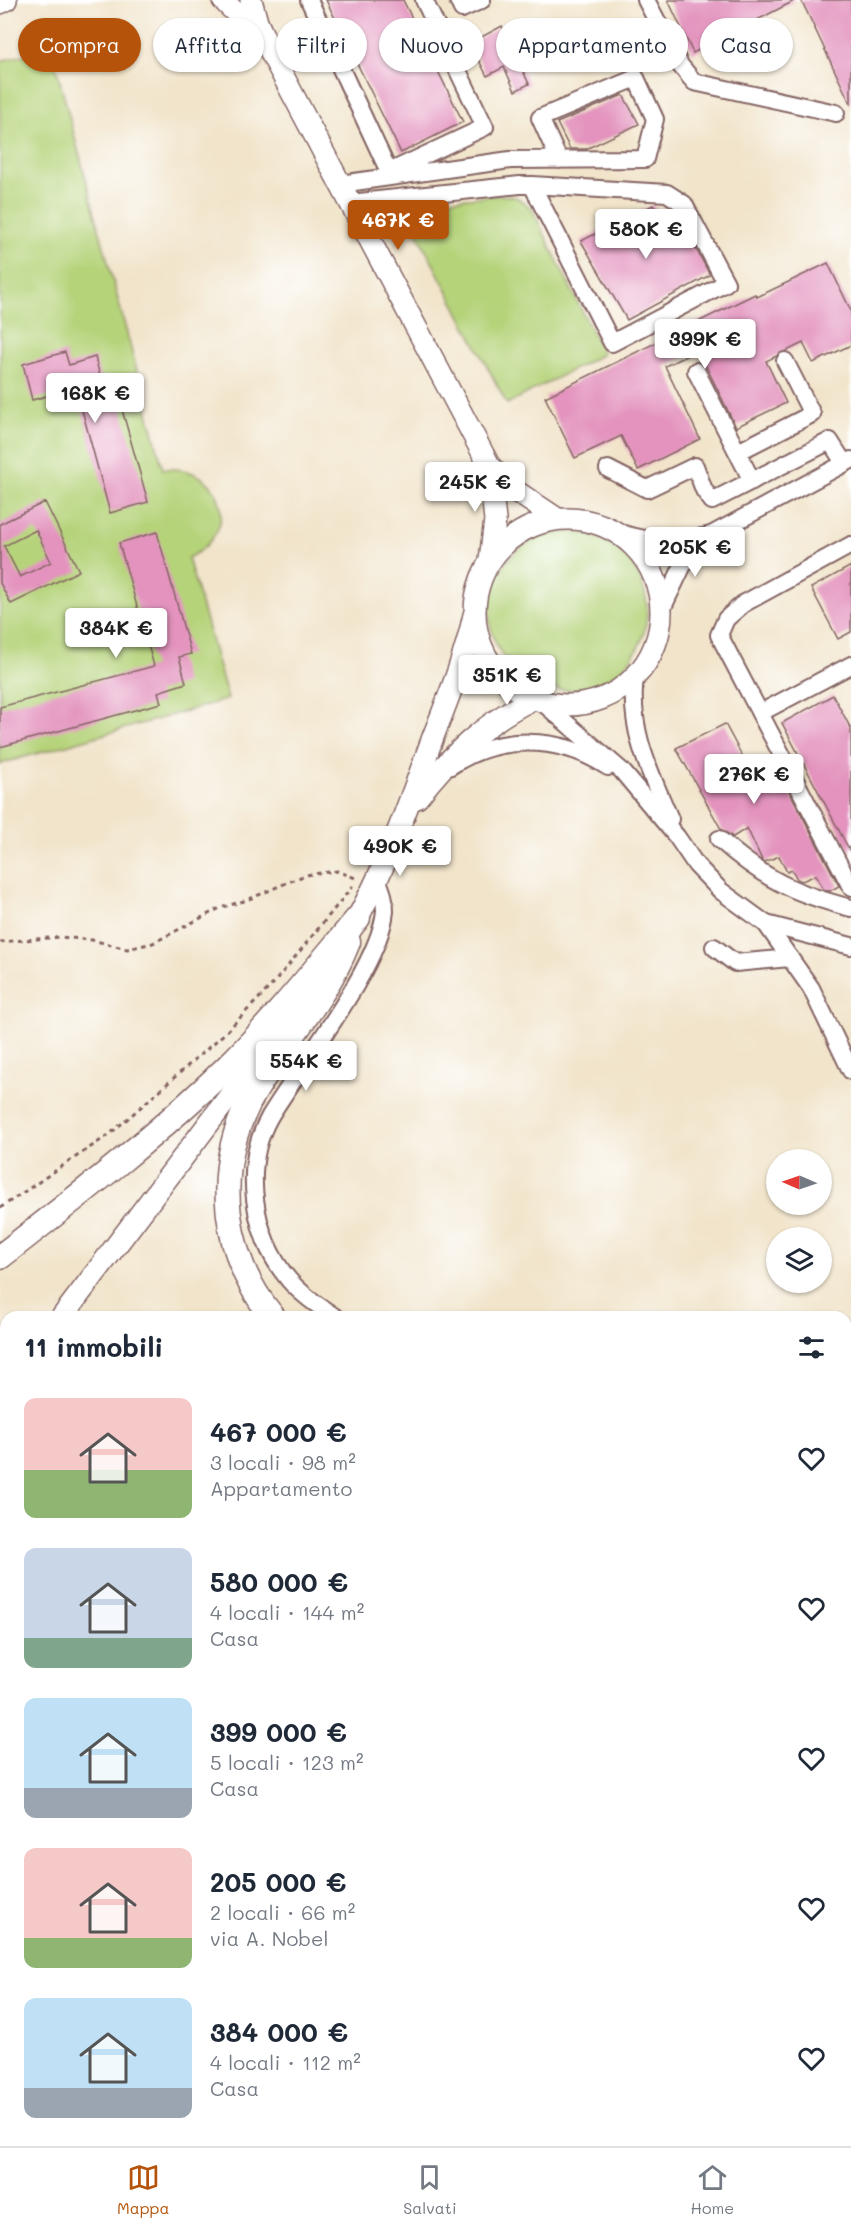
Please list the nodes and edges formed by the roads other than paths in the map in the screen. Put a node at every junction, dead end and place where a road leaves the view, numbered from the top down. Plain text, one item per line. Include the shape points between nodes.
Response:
1 (6, 0) edge
2 (223, 0) edge
3 (251, 0) edge
4 (309, 0) edge
5 (424, 0) edge
6 (458, 0) edge
7 (482, 0) edge
8 (646, 0) edge
9 (0, 3) edge
10 (272, 55) junction
11 (836, 113) dead end
12 (559, 160) junction
13 (340, 184) junction
14 (532, 185) junction
15 (350, 202) junction
16 (785, 361) dead end
17 (696, 371) dead end
18 (738, 452) junction
19 (847, 461) edge
20 (489, 465) junction
21 (608, 469) dead end
22 (752, 481) junction
23 (556, 519) junction
24 (620, 533) junction
25 (711, 535) junction
26 (851, 545) edge
27 (490, 560) junction
28 (662, 609) junction
29 (474, 615) junction
30 (851, 665) edge
31 (635, 677) junction
32 (537, 700) junction
33 (760, 713) junction
34 (431, 780) junction
35 (633, 783) junction
36 (404, 819) junction
37 (677, 837) junction
38 (719, 839) dead end
39 (377, 880) junction
40 (851, 887) edge
41 (851, 908) edge
42 (358, 918) junction
43 (766, 924) junction
44 (851, 946) edge
45 (714, 947) dead end
46 (790, 958) junction
47 (851, 1071) edge
48 (0, 1257) edge
49 (67, 1311) edge
50 (269, 1311) edge
51 (327, 1311) edge

1 - 9 main road
2 - 10 main road via 257,33
3 - 10 main road
4 - 5 street via 389,172 485,127
6 - 7 street via 462,9
8 - 11 street via 680,65 694,82
10 - 13 main road
12 - 12 street via 645,159 655,119 636,78 540,118
12 - 13 street via 510,160
13 - 15 main road
14 - 14 street via 668,193 684,204 726,283 612,343
14 - 15 street
15 - 20 main road
16 - 18 street via 812,414
17 - 18 street
18 - 22 street
19 - 22 street via 830,441
19 - 25 street
20 - 23 main road via 511,488
20 - 27 main road via 495,520
21 - 22 street via 647,489 695,466 712,501
23 - 24 main road via 578,518
23 - 27 main road via 530,526 508,540
24 - 25 street via 657,543
24 - 28 main road via 650,566
25 - 28 street via 683,565
26 - 33 street via 743,604 726,619 719,635
27 - 29 main road via 478,586
28 - 31 main road via 656,642
29 - 32 main road via 479,641 491,665 509,685
29 - 36 main road via 460,670
30 - 33 street
31 - 32 main road via 615,693 592,702 567,706
31 - 37 street via 633,716 639,739
32 - 34 main road via 508,711 482,729
32 - 35 street
33 - 40 street
34 - 35 street via 477,753 528,741 576,751
34 - 36 main road
35 - 37 street
36 - 39 main road
37 - 43 street via 721,891
38 - 41 street via 771,881 807,897
39 - 42 main road
39 - 51 street via 385,911 371,953 270,1116 260,1136 255,1160 256,1204 274,1256 294,1285
42 - 48 highway via 224,1070 76,1198
42 - 49 main road via 314,984
42 - 50 highway via 327,987 250,1101 231,1153 227,1198 232,1239 246,1276
43 - 44 street
43 - 46 street
45 - 46 street via 735,963
46 - 47 street via 811,988

